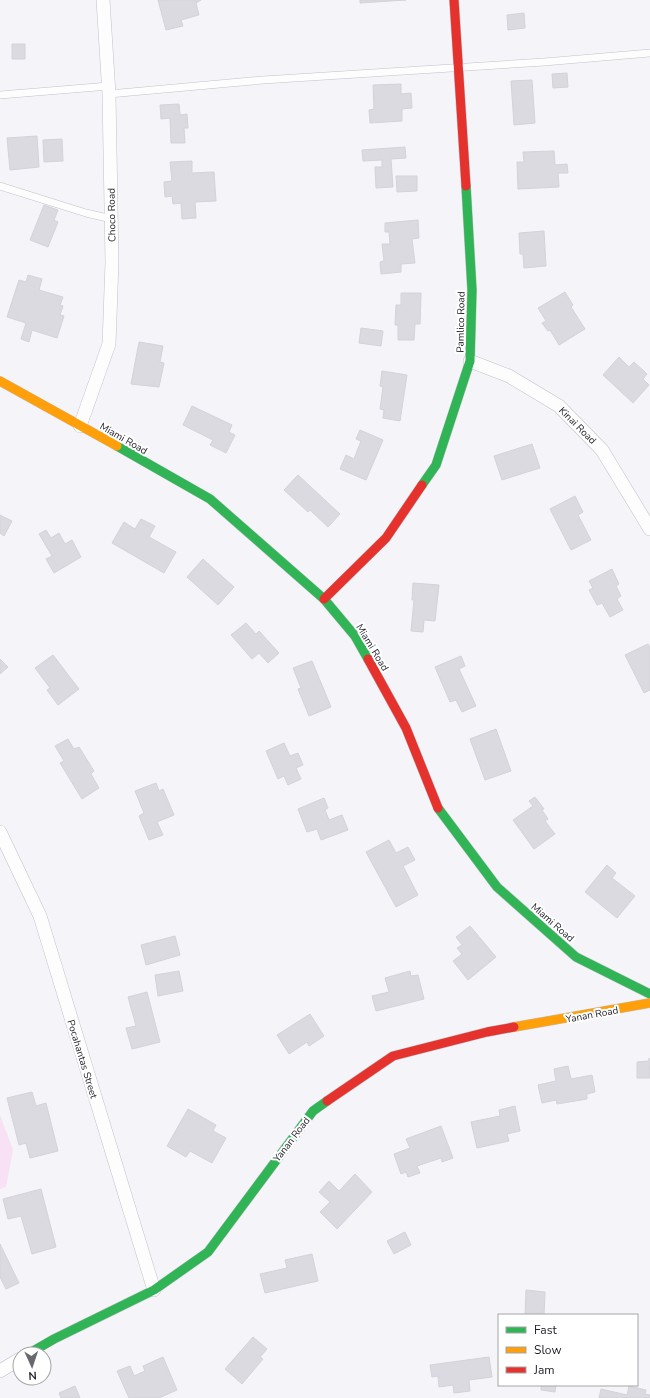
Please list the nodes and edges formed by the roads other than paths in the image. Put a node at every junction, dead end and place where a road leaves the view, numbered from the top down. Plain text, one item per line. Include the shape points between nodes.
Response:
1 (103, 0) edge
2 (454, 0) edge
3 (650, 53) edge
4 (458, 66) junction
5 (109, 90) junction
6 (0, 95) edge
7 (0, 186) edge
8 (112, 219) junction
9 (470, 361) junction
10 (0, 382) edge
11 (80, 426) junction
12 (650, 529) edge
13 (324, 599) junction
14 (0, 832) edge
15 (650, 994) edge
16 (650, 1003) edge
17 (154, 1290) junction
18 (42, 1346) edge
19 (12, 1364) edge
20 (0, 1371) edge

1 - 5 street, Choco Road
2 - 4 street, Pamlico Road
3 - 4 lane
4 - 5 lane
4 - 9 street, Pamlico Road via 472,290
5 - 6 lane
5 - 8 street, Choco Road
7 - 8 lane
8 - 11 street, Choco Road via 109,344
9 - 12 street, Kinai Road via 509,376 559,406 602,450
9 - 13 street, Pamlico Road via 436,465 386,538
10 - 11 street, Miami Road
11 - 13 street, Miami Road via 210,499
13 - 15 street, Miami Road via 356,636 406,728 440,812 497,887 576,957
14 - 17 street, Pocahantas Street via 40,916
16 - 17 street, Yanan Road via 487,1032 393,1056 313,1111 208,1252
17 - 18 street, Yanan Road
19 - 20 street

